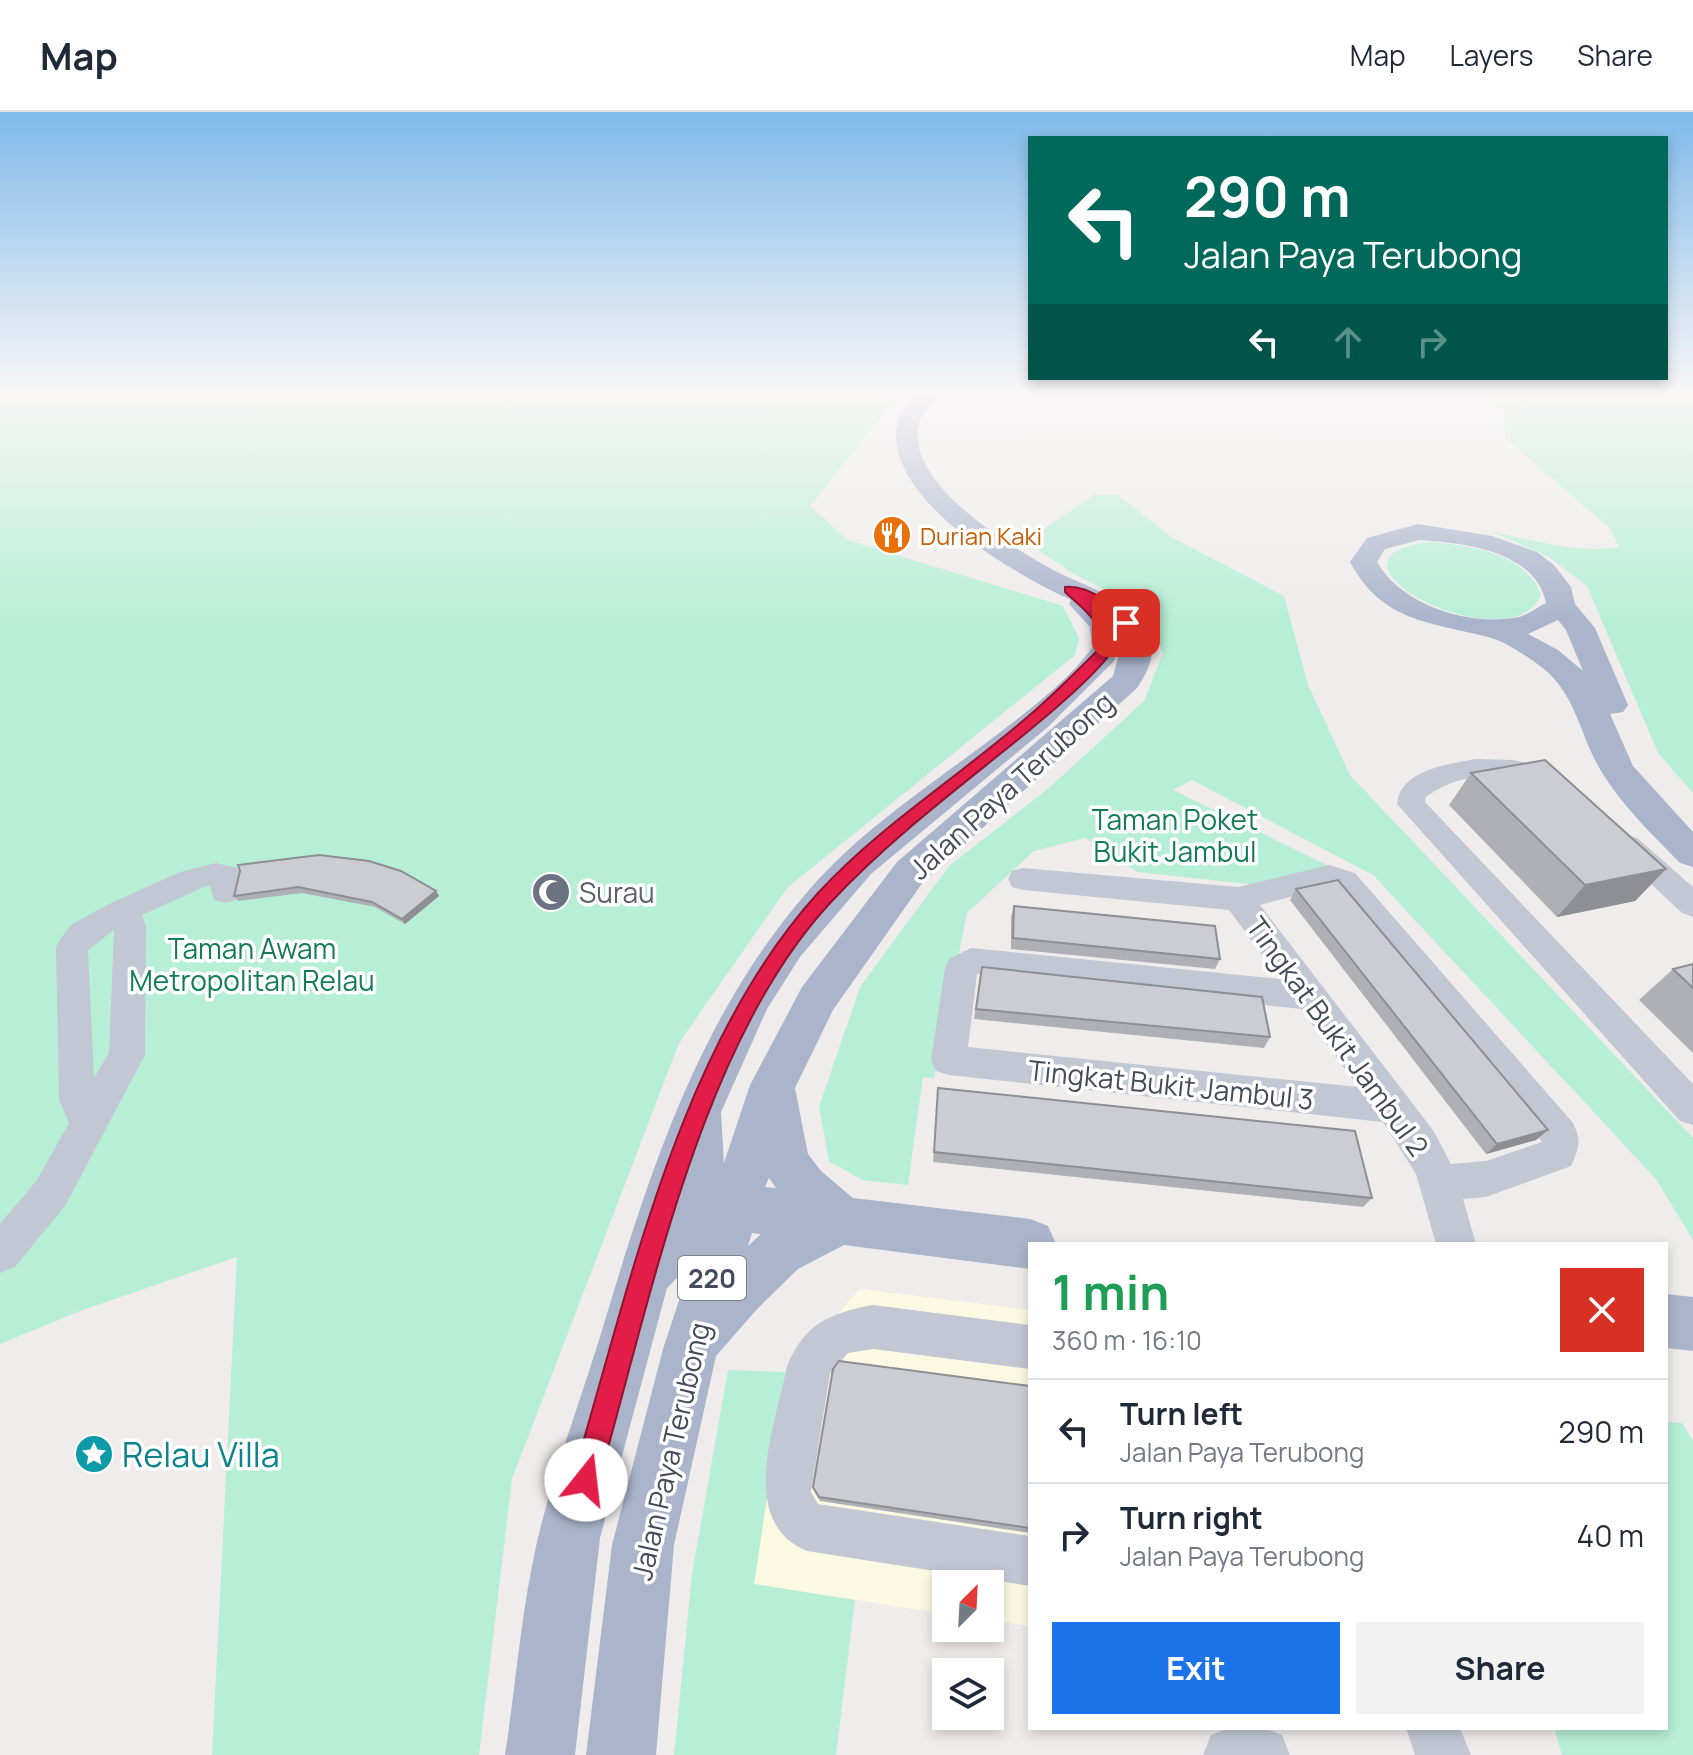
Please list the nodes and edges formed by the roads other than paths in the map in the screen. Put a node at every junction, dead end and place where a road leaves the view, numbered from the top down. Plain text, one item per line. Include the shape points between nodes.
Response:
1 (912, 468) edge
2 (1069, 589) junction
3 (1561, 606) junction
4 (1496, 629) junction
5 (1572, 794) edge
6 (1605, 824) edge
7 (1693, 824) edge
8 (1693, 854) edge
9 (1023, 879) dead end
10 (225, 892) dead end
11 (1238, 899) junction
12 (1693, 905) edge
13 (124, 910) junction
14 (1308, 996) junction
15 (773, 1085) junction
16 (702, 1104) junction
17 (1393, 1107) junction
18 (1693, 1109) edge
19 (88, 1123) junction
20 (1439, 1183) junction
21 (734, 1207) junction
22 (841, 1220) junction
23 (1455, 1242) edge
24 (1028, 1244) edge
25 (0, 1253) edge
26 (645, 1275) junction
27 (1668, 1321) edge
28 (1693, 1324) edge
29 (1028, 1347) edge
30 (690, 1349) junction
31 (1028, 1561) edge
32 (1434, 1730) edge
33 (540, 1755) edge
34 (621, 1755) edge
35 (1231, 1755) edge
36 (1262, 1755) edge
37 (1443, 1755) edge

1 - 2 main road, 220 via 920,481 993,543
2 - 15 main road, Jalan Paya Terubong / 220 via 1108,607 1137,641 1137,660 1126,681 910,872 817,999
2 - 16 main road, Jalan Paya Terubong / 220 via 1099,617 1109,633 1108,648 1045,710 910,819 826,896 742,1015
3 - 4 main road via 1550,618
3 - 4 main road via 1561,591 1551,576 1506,548 1477,539 1406,533 1364,552 1368,579 1406,606
3 - 7 main road via 1580,628 1645,772
4 - 8 main road via 1572,674 1618,770
5 - 18 street via 1545,776 1488,765 1423,783 1412,793 1411,804
6 - 12 street
9 - 11 street, Tingkat Bukit Jambul 2
10 - 13 street via 226,876 220,874 187,882
11 - 14 street, Tingkat Bukit Jambul 2
11 - 20 street via 1329,876 1344,881 1560,1135 1557,1154 1486,1179
13 - 19 street via 130,926 127,1055
13 - 19 street via 72,947 77,1100
14 - 17 street, Tingkat Bukit Jambul 2
14 - 17 street, Tingkat Bukit Jambul 3 via 971,961 961,968 949,1060
15 - 21 main road, Jalan Paya Terubong / 220
15 - 22 main road via 786,1162 804,1187
16 - 21 main road via 700,1170 710,1193
16 - 26 main road, Jalan Paya Terubong / 220
17 - 20 street, Tingkat Bukit Jambul 2 via 1420,1142
19 - 25 street via 74,1161 38,1216
20 - 23 street, Tingkat Bukit Jambul 2
21 - 22 main road
21 - 26 main road via 690,1228
21 - 30 main road, Jalan Paya Terubong / 220
22 - 24 main road
22 - 30 main road via 780,1251 739,1289
26 - 33 main road, Jalan Paya Terubong / 220 via 569,1539
27 - 28 main road
29 - 31 street via 873,1327 839,1333 809,1366 787,1492 794,1515 807,1527
30 - 34 main road, Jalan Paya Terubong / 220 via 643,1545
32 - 37 street
35 - 36 street via 1251,1750

